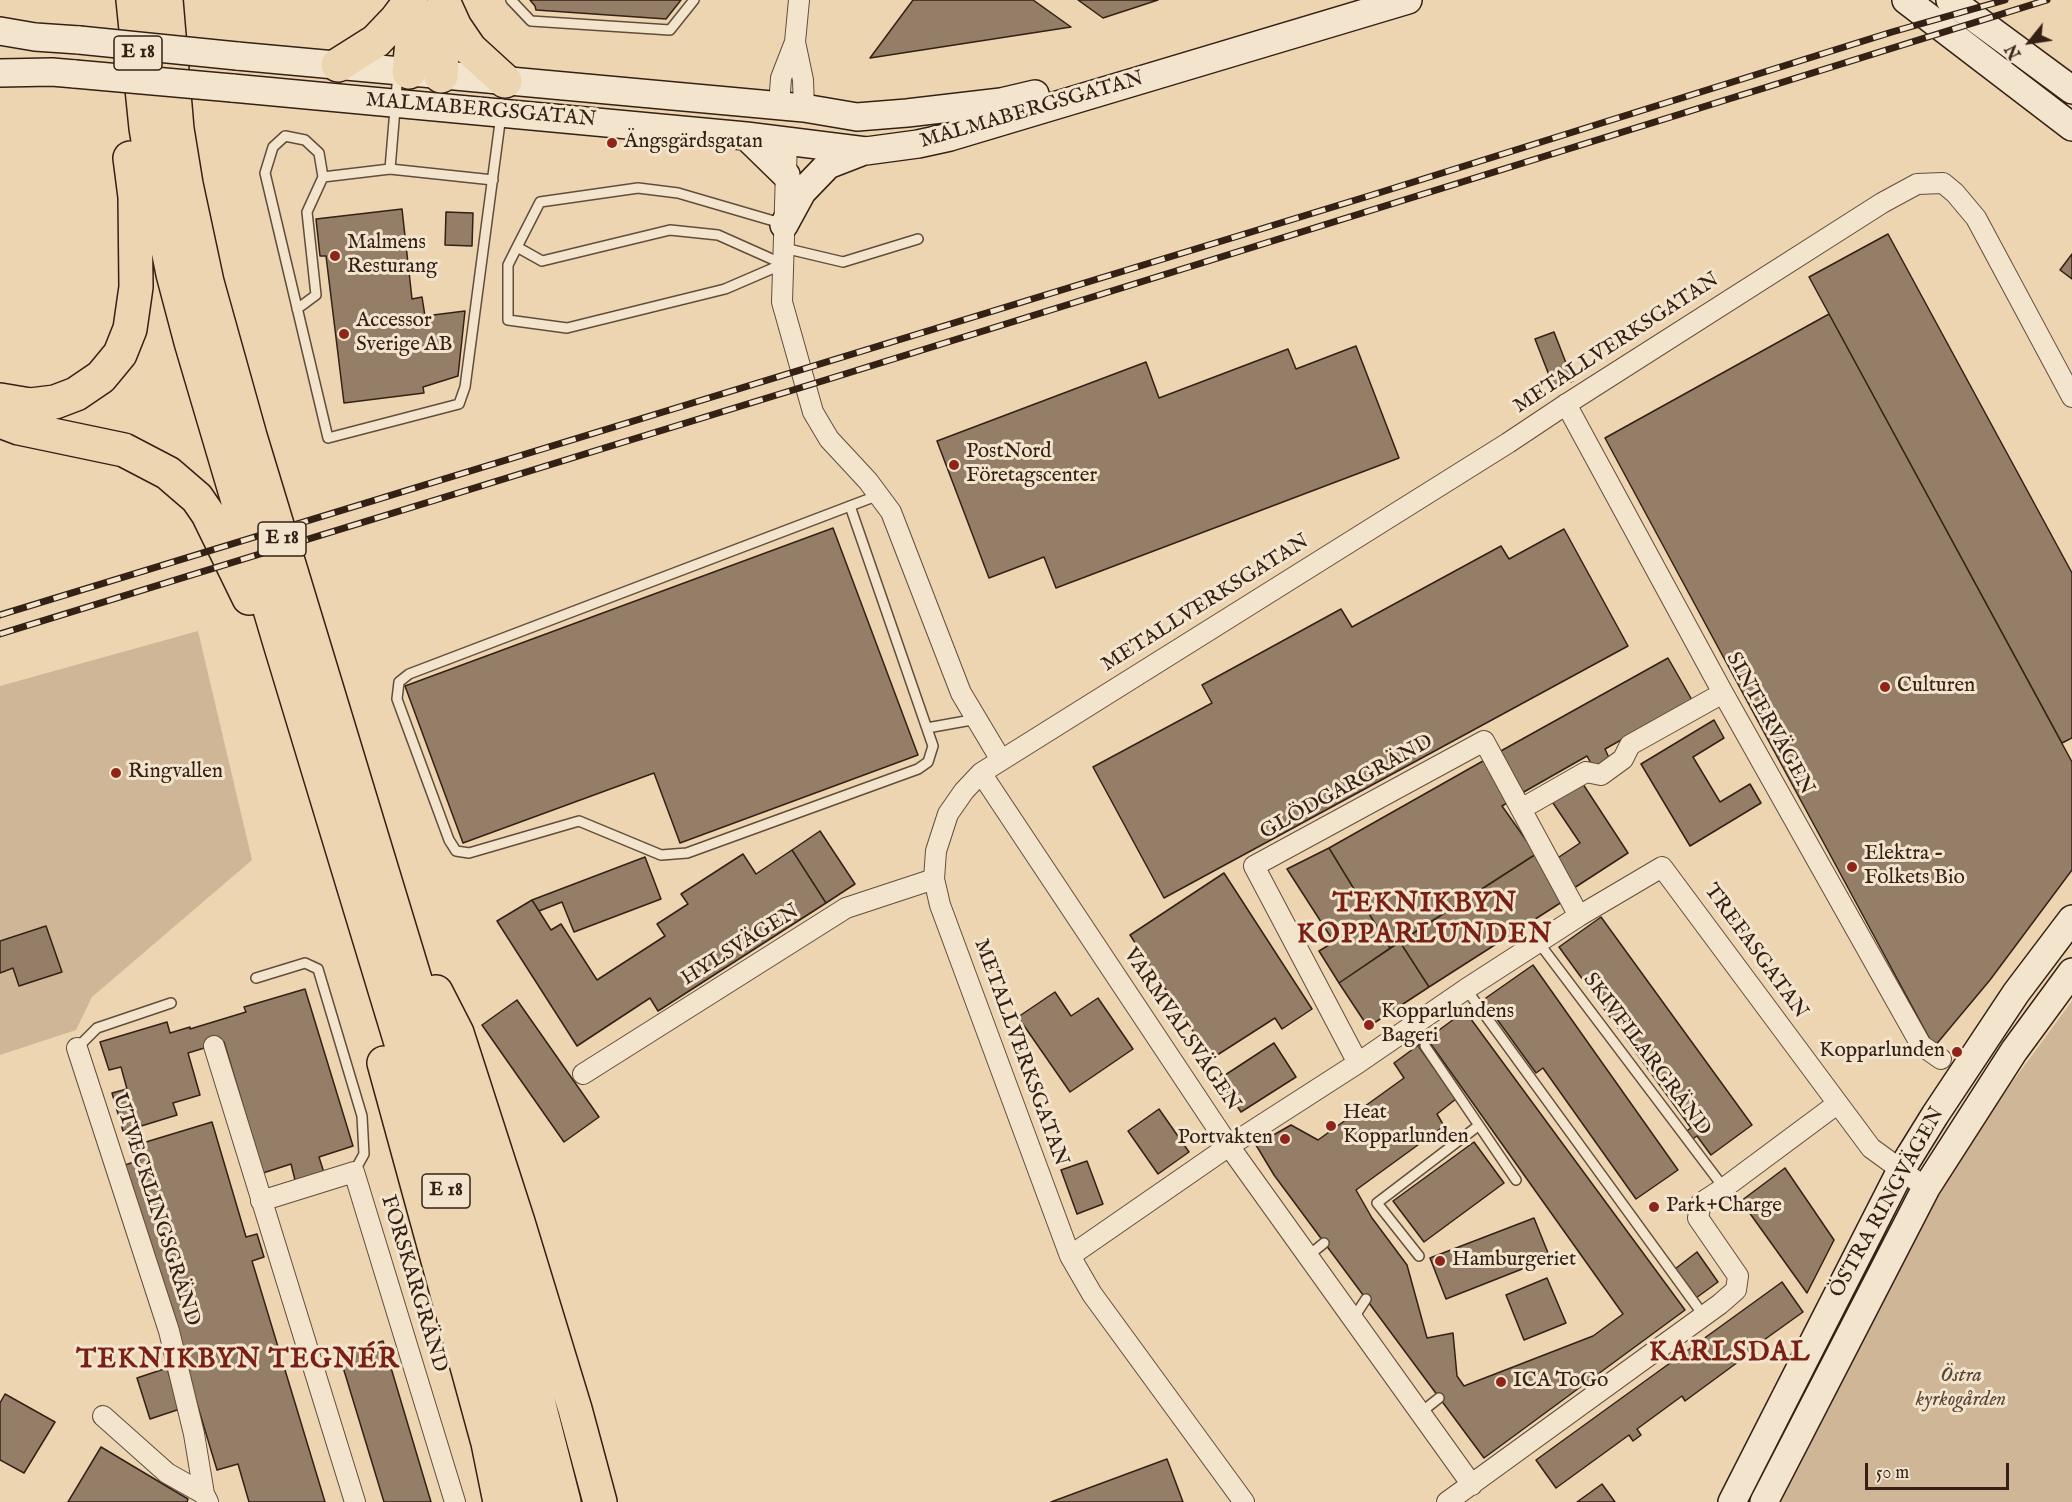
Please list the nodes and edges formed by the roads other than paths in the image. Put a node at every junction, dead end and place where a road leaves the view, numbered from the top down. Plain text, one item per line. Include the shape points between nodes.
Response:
1 (133, 0) edge
2 (411, 0) edge
3 (511, 0) edge
4 (694, 0) edge
5 (799, 0) edge
6 (1349, 0) edge
7 (1408, 0) edge
8 (1906, 0) edge
9 (1950, 0) edge
10 (443, 2) edge
11 (169, 4) edge
12 (0, 31) edge
13 (338, 65) junction
14 (403, 71) junction
15 (0, 73) edge
16 (2072, 90) edge
17 (440, 91) junction
18 (503, 97) junction
19 (401, 103) junction
20 (144, 107) junction
21 (791, 107) junction
22 (2072, 127) edge
23 (746, 136) junction
24 (788, 140) junction
25 (866, 151) junction
26 (390, 169) junction
27 (786, 175) junction
28 (323, 177) junction
29 (494, 180) junction
30 (918, 239) dead end
31 (784, 246) junction
32 (517, 247) junction
33 (297, 309) junction
34 (2072, 397) edge
35 (0, 400) edge
36 (1566, 404) junction
37 (0, 421) edge
38 (879, 495) junction
39 (850, 506) junction
40 (279, 640) junction
41 (1723, 693) junction
42 (977, 719) junction
43 (927, 728) junction
44 (1001, 760) junction
45 (981, 773) junction
46 (1521, 808) junction
47 (934, 879) junction
48 (352, 882) junction
49 (390, 896) junction
50 (1578, 917) junction
51 (2072, 920) edge
52 (1539, 943) junction
53 (2072, 972) edge
54 (256, 978) dead end
55 (1466, 989) junction
56 (171, 1003) dead end
57 (214, 1046) dead end
58 (1425, 1046) dead end
59 (77, 1048) joint
60 (1941, 1059) dead end
61 (1358, 1063) junction
62 (583, 1074) dead end
63 (1838, 1104) junction
64 (1478, 1126) junction
65 (1229, 1146) junction
66 (1901, 1170) junction
67 (354, 1172) junction
68 (1516, 1180) dead end
69 (1724, 1188) junction
70 (1926, 1188) junction
71 (261, 1201) junction
72 (1324, 1243) dead end
73 (1070, 1256) junction
74 (1308, 1256) junction
75 (1419, 1257) dead end
76 (1366, 1299) dead end
77 (1704, 1316) junction
78 (1353, 1319) junction
79 (1439, 1398) dead end
80 (1420, 1413) junction
81 (103, 1416) dead end
82 (1472, 1485) junction
83 (206, 1498) edge
84 (355, 1502) edge
85 (455, 1502) edge
86 (500, 1502) edge
87 (533, 1502) edge
88 (564, 1502) edge
89 (600, 1502) edge
90 (1244, 1502) edge
91 (1447, 1502) edge
92 (1732, 1502) edge
93 (1764, 1502) edge

1 - 20 highway, E 18
2 - 13 highway via 376,41
2 - 14 highway via 412,42
3 - 4 lane via 531,21 670,30
5 - 21 street via 795,42 803,80
6 - 21 main road, MALMABERGSGATAN via 1001,102 857,117
7 - 25 main road, MALMABERGSGATAN via 950,137
8 - 22 main road
9 - 16 main road
10 - 17 highway
10 - 18 highway via 455,27
11 - 49 highway, E 18 via 177,129 207,282
12 - 13 main road, MALMABERGSGATAN, bridge
13 - 14 main road, MALMABERGSGATAN
14 - 17 main road, MALMABERGSGATAN
14 - 19 main road
15 - 19 main road, MALMABERGSGATAN, bridge via 52,72
17 - 18 main road, MALMABERGSGATAN
17 - 19 main road, MALMABERGSGATAN
18 - 21 main road, MALMABERGSGATAN
18 - 23 main road, MALMABERGSGATAN
18 - 29 lane
19 - 26 lane
20 - 35 highway via 126,128 135,197 136,287 130,329 120,354 101,377 76,394 30,405
20 - 40 highway, E 18 via 173,274
21 - 24 main road
23 - 24 main road, MALMABERGSGATAN
23 - 27 main road
24 - 25 main road, MALMABERGSGATAN
24 - 27 street
25 - 31 main road via 828,165 802,192
26 - 28 lane
26 - 29 lane
27 - 31 street
28 - 33 lane via 307,212 316,295
28 - 33 lane via 319,153 305,140 285,136 273,147 265,173
29 - 33 lane via 465,387 459,404 328,438
30 - 31 lane via 843,262
31 - 32 lane via 670,230 542,261
31 - 32 lane via 678,193 638,188 540,202
31 - 32 lane via 724,289 567,328 508,320 508,265
31 - 38 street via 782,302 813,412 829,439
34 - 36 street, METALLVERKSGATAN via 1976,218 1949,188 1934,182 1917,184 1882,203
36 - 41 street, SINTERVÄGEN
36 - 44 street, METALLVERKSGATAN
37 - 40 highway, E 18 via 124,450 168,472 197,498 208,514 255,613
38 - 39 lane
38 - 42 street via 891,512 961,693
39 - 43 lane
39 - 43 lane via 409,674 399,682 397,699 449,840 456,851 469,853 579,821 661,855 687,854 918,769 928,762 933,746
40 - 48 highway, E 18
41 - 46 street via 1630,745 1623,759 1601,775 1586,772
41 - 60 street, SINTERVÄGEN via 1921,1045
42 - 43 lane
42 - 44 street
44 - 45 street, METALLVERKSGATAN
45 - 47 street, METALLVERKSGATAN via 948,814 936,851
45 - 65 street, VARMVALSVÄGEN
46 - 50 street, GLÖDGARGRÄND
46 - 61 street, GLÖDGARGRÄND via 1484,741 1254,866
47 - 62 street, HYLSVÄGEN via 846,908
47 - 73 street, METALLVERKSGATAN via 940,905
48 - 86 highway, E 18 via 355,947 488,1443
48 - 87 highway, E 18 via 468,1264
49 - 88 highway, E 18 via 488,1220
49 - 89 highway, E 18 via 457,1033 575,1409
50 - 52 street
50 - 63 street, TREFASGATAN via 1662,867
51 - 66 main road, ÖSTRA RINGVÄGEN via 2016,993
52 - 55 street
52 - 69 lane, SKIVFILARGRÄND
53 - 70 main road, ÖSTRA RINGVÄGEN via 2014,1051
54 - 67 lane via 305,963 318,969 362,1116 363,1154
55 - 61 street
55 - 77 lane
56 - 59 lane via 97,1028
57 - 71 street
58 - 64 lane
59 - 83 street, UTVECKLINGSGRÄND via 169,1331
61 - 65 street
63 - 66 street, TREFASGATAN via 1871,1148
63 - 69 street
64 - 68 lane
64 - 75 lane via 1377,1203
65 - 73 street
65 - 74 street, VARMVALSVÄGEN
66 - 70 street, TREFASGATAN
66 - 92 main road, ÖSTRA RINGVÄGEN
67 - 71 street
67 - 85 street, FORSKARGRÄND
69 - 77 street via 1701,1203 1698,1218 1738,1276 1736,1290
70 - 93 main road, ÖSTRA RINGVÄGEN
71 - 84 street
72 - 74 lane
73 - 90 street, METALLVERKSGATAN via 1092,1294
74 - 78 street, VARMVALSVÄGEN
76 - 78 lane
77 - 82 street via 1634,1362
78 - 80 street, VARMVALSVÄGEN
79 - 80 lane
80 - 82 street, VARMVALSVÄGEN
81 - 83 street, UTVECKLINGSGRÄND via 167,1473
82 - 91 street

